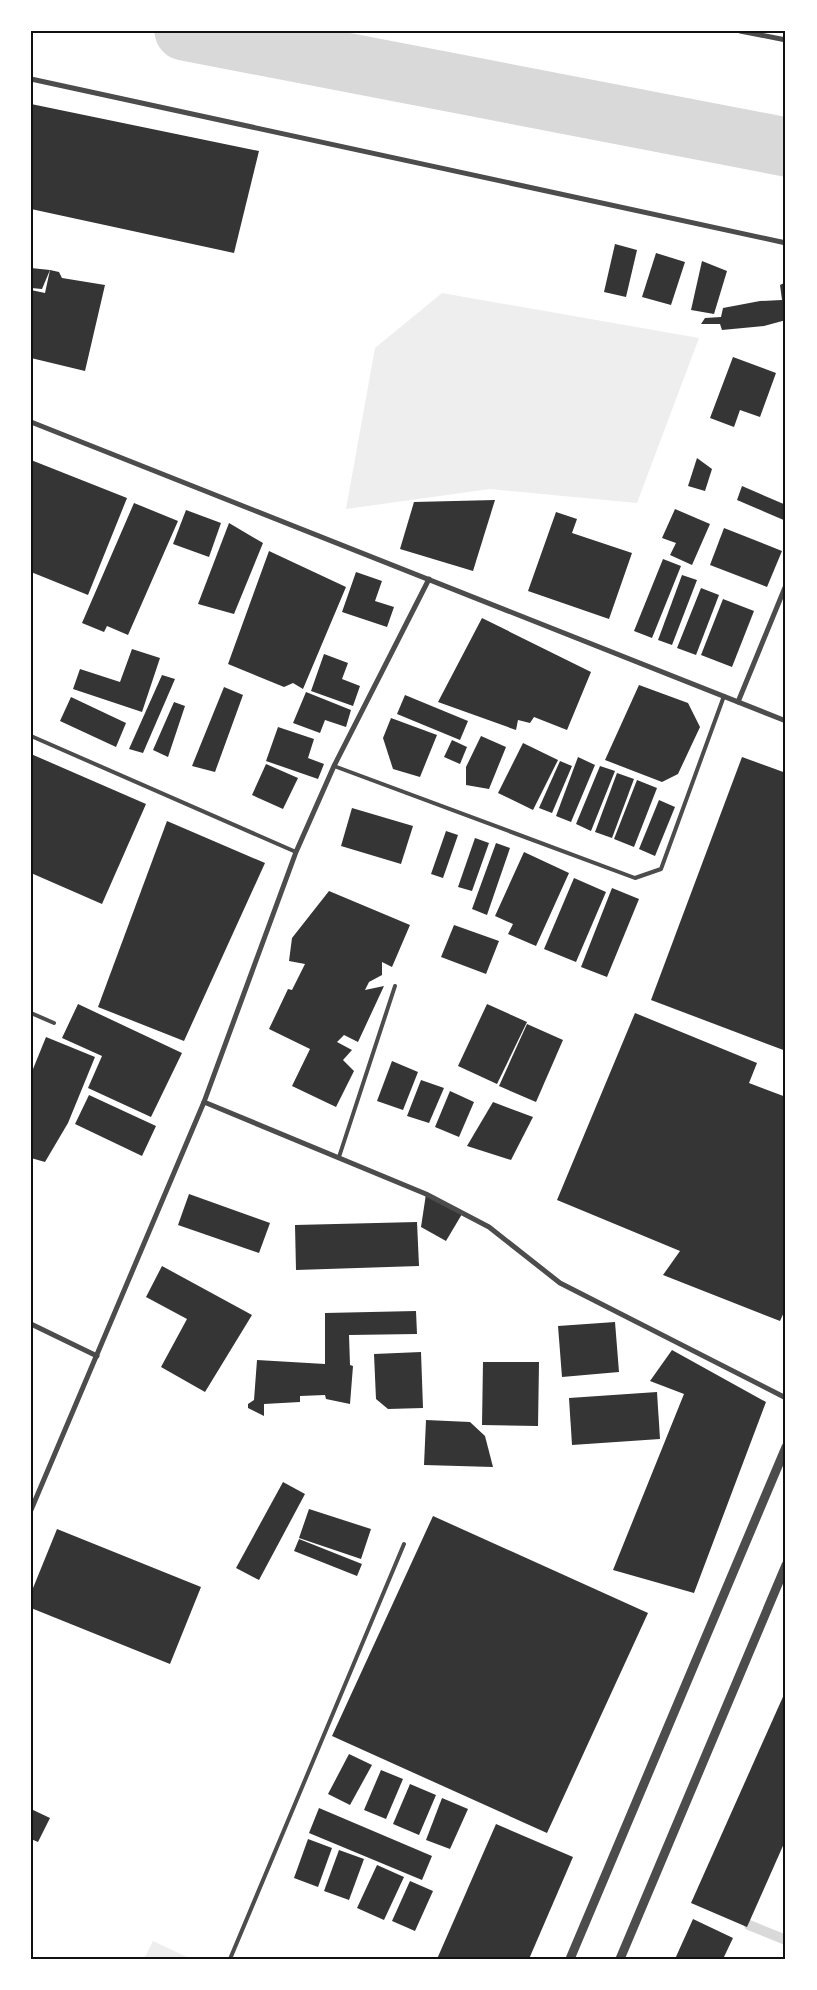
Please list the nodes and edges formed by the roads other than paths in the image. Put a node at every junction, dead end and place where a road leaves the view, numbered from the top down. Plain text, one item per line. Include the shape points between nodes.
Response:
1 (740, 31) edge
2 (786, 40) edge
3 (31, 79) edge
4 (786, 244) edge
5 (31, 422) edge
6 (429, 579) junction
7 (786, 585) edge
8 (724, 696) junction
9 (738, 702) junction
10 (786, 721) edge
11 (31, 736) edge
12 (334, 766) junction
13 (296, 852) junction
14 (395, 986) dead end
15 (31, 1013) edge
16 (54, 1023) dead end
17 (204, 1102) junction
18 (339, 1157) junction
19 (31, 1324) edge
20 (97, 1356) junction
21 (786, 1398) edge
22 (786, 1447) edge
23 (31, 1510) edge
24 (404, 1544) dead end
25 (786, 1564) edge
26 (230, 1959) edge
27 (570, 1959) edge
28 (620, 1959) edge

1 - 2 street
3 - 4 street
5 - 6 street
6 - 8 street
6 - 12 street
7 - 9 street
8 - 9 street
8 - 12 lane via 661,869 634,878
9 - 10 street
11 - 13 lane
12 - 13 street
13 - 17 street
14 - 18 lane
15 - 16 lane
17 - 18 street
17 - 20 street
18 - 21 street via 426,1194 489,1227 560,1283
19 - 20 street
20 - 23 street
22 - 27 street
24 - 26 lane
25 - 28 street

